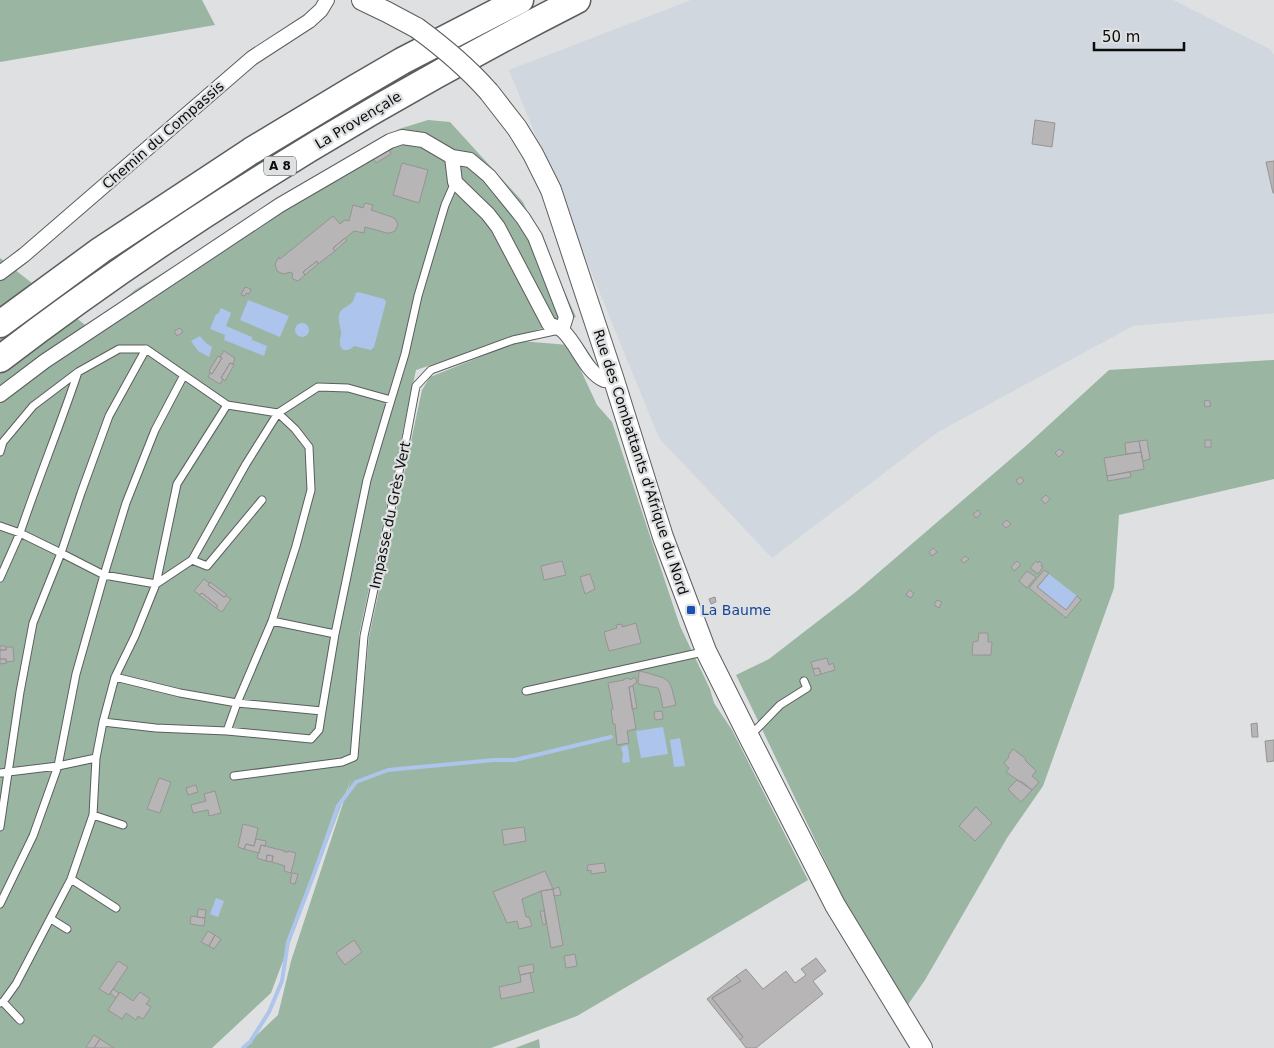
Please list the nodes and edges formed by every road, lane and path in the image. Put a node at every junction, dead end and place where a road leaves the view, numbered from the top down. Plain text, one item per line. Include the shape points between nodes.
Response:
1 (327, 0) edge
2 (362, 0) edge
3 (520, 0) edge
4 (577, 0) edge
5 (452, 157) junction
6 (455, 182) junction
7 (0, 272) edge
8 (0, 324) edge
9 (562, 330) junction
10 (146, 349) junction
11 (0, 359) edge
12 (78, 372) junction
13 (184, 375) junction
14 (613, 377) junction
15 (0, 395) edge
16 (391, 400) junction
17 (227, 405) junction
18 (278, 414) junction
19 (0, 452) edge
20 (262, 500) dead end
21 (0, 526) edge
22 (20, 533) junction
23 (61, 553) junction
24 (192, 560) junction
25 (104, 575) junction
26 (0, 578) edge
27 (156, 584) junction
28 (272, 621) junction
29 (335, 634) junction
30 (706, 651) junction
31 (115, 677) junction
32 (804, 681) dead end
33 (526, 691) dead end
34 (237, 703) junction
35 (322, 711) junction
36 (102, 722) junction
37 (227, 731) junction
38 (749, 737) junction
39 (96, 758) junction
40 (58, 766) junction
41 (8, 772) junction
42 (0, 773) edge
43 (234, 776) dead end
44 (93, 815) junction
45 (123, 825) dead end
46 (0, 826) edge
47 (71, 879) junction
48 (0, 904) edge
49 (116, 908) dead end
50 (51, 919) junction
51 (67, 929) dead end
52 (1, 1003) edge
53 (20, 1020) dead end
54 (922, 1048) edge

1 - 7 street, Chemin du Compassis via 309,21 252,58 24,255
2 - 14 main road, Rue des Combattants d'Afrique du Nord, bridge via 416,28 456,58 489,92 517,128 551,190
3 - 8 highway, La Provençale / A 8 via 402,61 251,151 115,240
4 - 11 highway, La Provençale / A 8 via 373,110 268,174 163,242
5 - 6 street
5 - 9 street via 470,160 489,176 523,218 535,238 566,317
5 - 15 street via 423,140 402,137 390,141 280,205 45,360
6 - 9 street via 498,227 549,324
6 - 16 lane via 418,296
9 - 14 street via 598,378
9 - 43 lane, Impasse du Grès Vert via 513,340 431,370 416,386 364,636 354,757 342,762
10 - 12 lane via 119,349
10 - 13 lane
10 - 23 lane via 109,416
12 - 19 lane via 33,406 3,442
12 - 22 lane
13 - 17 lane
13 - 25 lane via 155,430 126,503
14 - 30 main road, Rue des Combattants d'Afrique du Nord via 663,537
16 - 18 lane via 348,388 318,387
16 - 29 lane via 367,480
17 - 18 lane
17 - 27 lane via 177,484
18 - 24 lane
18 - 28 lane via 309,447 311,490
20 - 24 lane via 207,566
21 - 22 lane
22 - 23 lane
22 - 26 lane
23 - 25 lane
23 - 41 lane via 33,623
24 - 27 lane
25 - 27 lane
25 - 40 lane via 76,674
27 - 31 lane
28 - 29 lane
28 - 34 lane
29 - 35 lane
30 - 33 lane
30 - 38 main road, Rue des Combattants d'Afrique du Nord
31 - 34 lane
31 - 36 lane
32 - 38 lane via 806,688 780,705
34 - 35 lane
34 - 37 lane
35 - 37 lane via 319,730 311,739
36 - 37 lane
36 - 39 lane
38 - 54 main road, Rue des Combattants d'Afrique du Nord via 835,905
39 - 40 lane
39 - 44 lane
40 - 41 lane
40 - 48 lane via 33,836
41 - 42 lane
41 - 46 lane
44 - 45 lane
44 - 47 lane
47 - 49 lane
47 - 50 lane
50 - 51 lane
50 - 52 lane via 16,984
52 - 53 lane

